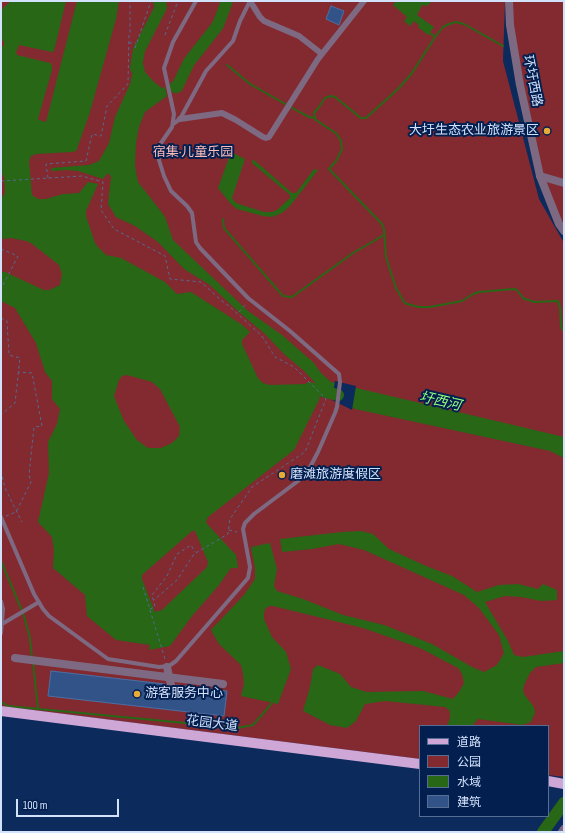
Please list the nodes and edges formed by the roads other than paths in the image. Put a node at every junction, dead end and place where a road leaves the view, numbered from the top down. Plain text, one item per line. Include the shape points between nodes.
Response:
1 (196, 1) edge
2 (250, 1) edge
3 (364, 1) edge
4 (509, 1) edge
5 (322, 54) junction
6 (180, 119) junction
7 (173, 124) junction
8 (540, 176) junction
9 (564, 183) edge
10 (564, 231) edge
11 (1, 517) edge
12 (1, 601) edge
13 (39, 602) junction
14 (2, 624) edge
15 (1, 632) edge
16 (15, 658) dead end
17 (167, 667) junction
18 (170, 681) junction
19 (223, 684) dead end
20 (1, 711) edge
21 (1, 717) edge
22 (419, 764) edge
23 (419, 768) edge
24 (549, 781) edge
25 (564, 784) edge
26 (549, 785) edge
27 (564, 787) edge
28 (564, 829) edge
29 (562, 832) edge

1 - 7 lane via 173,42 164,68 174,108
2 - 5 street via 264,21 299,36
2 - 6 lane via 233,41 206,71
3 - 5 street
4 - 8 street, 环圩西路 via 510,25 520,85
5 - 6 street via 268,138 222,113
6 - 7 lane
7 - 17 lane via 161,143 159,160 167,185 192,213 196,242 251,300 338,374 340,382 337,407 308,471 248,519 244,526 250,567 248,578 176,661
8 - 9 street
8 - 10 street, 环圩西路
11 - 13 lane
12 - 14 lane via 4,609
13 - 14 lane
13 - 17 lane via 49,616 106,658
14 - 15 lane
16 - 18 street
17 - 18 street
18 - 19 street
20 - 22 main road, 花园大道
21 - 23 main road, 花园大道
24 - 25 main road
26 - 27 main road
28 - 29 street

